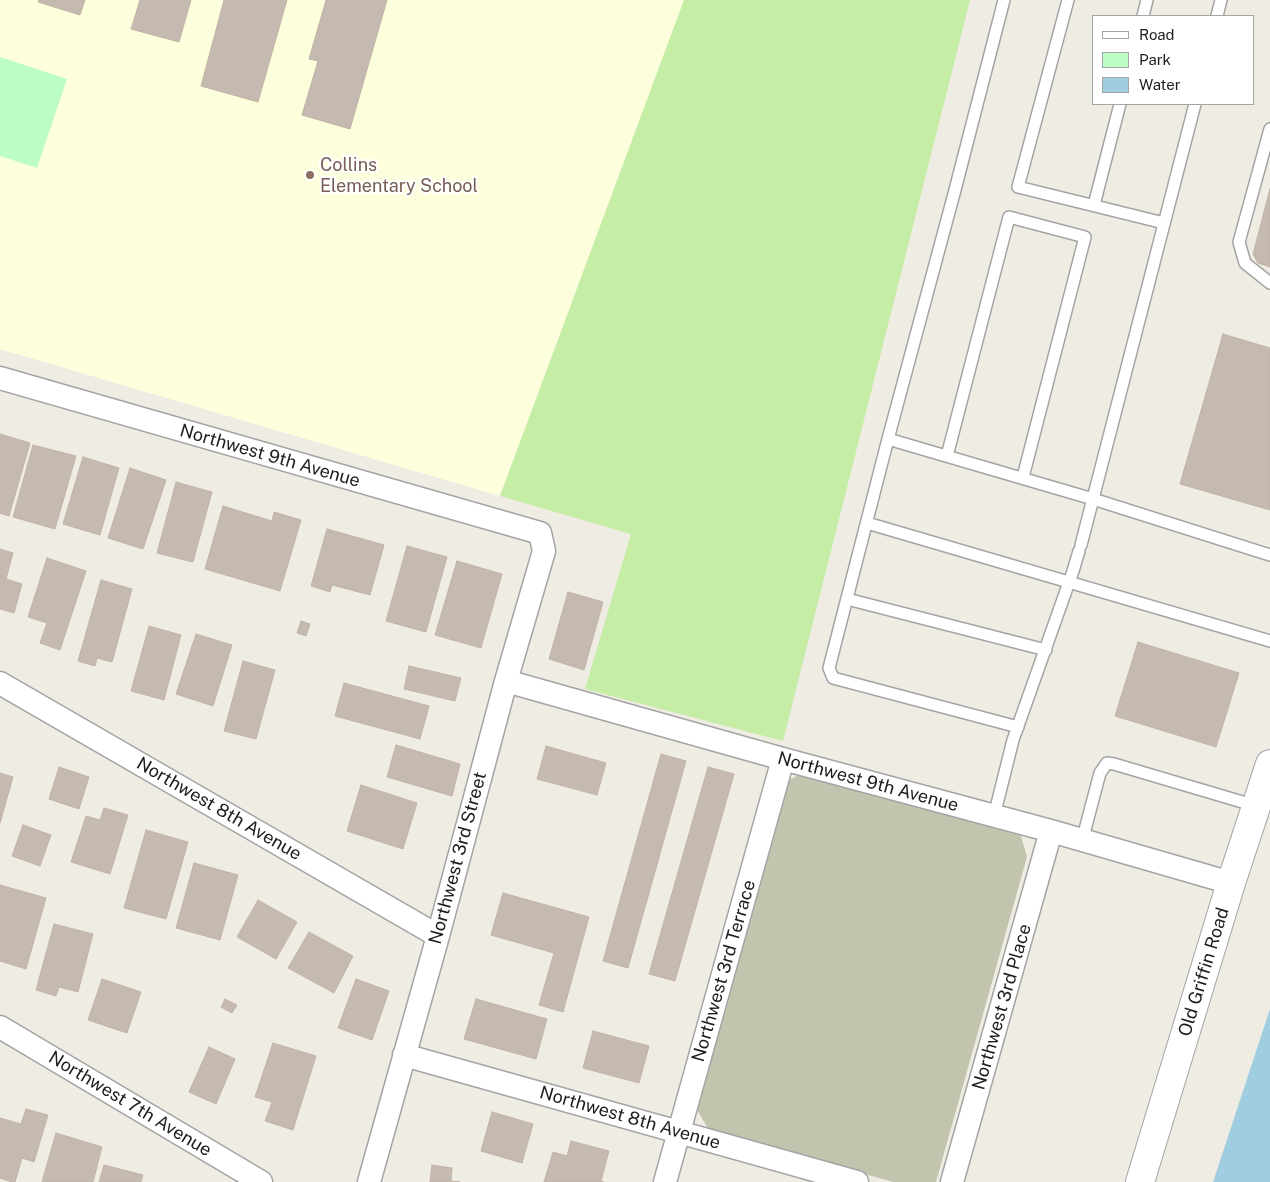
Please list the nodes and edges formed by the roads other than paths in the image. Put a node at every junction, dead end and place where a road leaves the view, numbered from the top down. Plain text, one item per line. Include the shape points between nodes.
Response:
1 (1004, 0) edge
2 (1068, 0) edge
3 (1147, 0) edge
4 (1221, 0) edge
5 (1143, 15) edge
6 (1217, 15) edge
7 (1120, 105) edge
8 (1195, 105) edge
9 (1270, 129) edge
10 (1094, 205) junction
11 (1164, 223) junction
12 (1270, 284) edge
13 (0, 378) edge
14 (888, 439) junction
15 (947, 456) junction
16 (1023, 477) junction
17 (1093, 499) junction
18 (867, 524) junction
19 (540, 533) joint
20 (1270, 555) edge
21 (1070, 582) junction
22 (847, 598) junction
23 (1270, 641) edge
24 (1046, 650) junction
25 (506, 681) junction
26 (0, 683) edge
27 (1018, 727) junction
28 (782, 759) junction
29 (1270, 764) edge
30 (1256, 806) junction
31 (994, 816) junction
32 (1051, 832) junction
33 (1082, 841) junction
34 (1231, 883) junction
35 (438, 936) junction
36 (0, 1027) edge
37 (404, 1055) junction
38 (679, 1132) junction
39 (261, 1182) edge
40 (369, 1182) edge
41 (665, 1182) edge
42 (857, 1182) edge
43 (952, 1182) edge
44 (1140, 1182) edge

1 - 14 lane
2 - 10 lane via 1018,187
3 - 5 lane
4 - 6 lane
7 - 10 lane
8 - 11 lane
9 - 12 lane via 1239,242 1245,263
10 - 11 lane
11 - 17 lane
13 - 19 street, Northwest 9th Avenue
14 - 15 lane
14 - 18 lane
15 - 16 lane
15 - 16 lane via 1009,217 1085,237
16 - 17 lane
17 - 20 lane
17 - 21 lane
18 - 21 lane
18 - 22 lane
19 - 25 street, Northwest 3rd Street via 544,551
21 - 23 lane
21 - 24 lane
22 - 24 lane
22 - 27 lane via 829,668 833,678
24 - 27 lane
25 - 28 street, Northwest 9th Avenue
25 - 35 street, Northwest 3rd Street
26 - 35 street, Northwest 8th Avenue
27 - 31 lane
28 - 31 street, Northwest 9th Avenue
28 - 38 street, Northwest 3rd Terrace
29 - 30 street, Old Griffin Road
30 - 33 lane via 1107,763 1100,773
30 - 34 street, Old Griffin Road
31 - 32 street, Northwest 9th Avenue
32 - 33 street, Northwest 9th Avenue
32 - 43 street, Northwest 3rd Place
33 - 34 street, Northwest 9th Avenue
34 - 44 street, Old Griffin Road
35 - 37 street, Northwest 3rd Street
36 - 39 street, Northwest 7th Avenue
37 - 38 street, Northwest 8th Avenue
37 - 40 street, Northwest 3rd Street
38 - 41 street, Northwest 3rd Terrace
38 - 42 street, Northwest 8th Avenue

